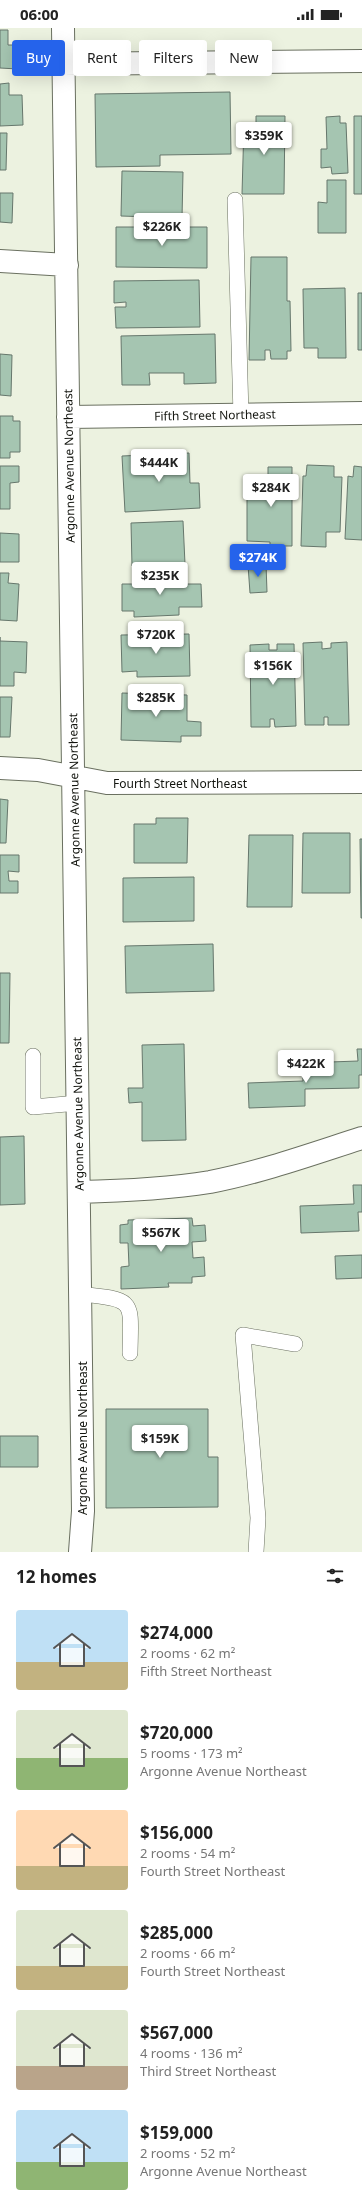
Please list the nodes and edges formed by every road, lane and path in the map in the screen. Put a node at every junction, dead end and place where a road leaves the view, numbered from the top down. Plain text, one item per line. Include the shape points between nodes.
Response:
1 (63, 28) edge
2 (63, 40) edge
3 (362, 61) edge
4 (65, 64) edge
5 (64, 76) edge
6 (235, 200) dead end
7 (0, 261) edge
8 (66, 265) junction
9 (362, 413) edge
10 (241, 415) junction
11 (68, 417) junction
12 (0, 768) edge
13 (74, 777) junction
14 (362, 782) edge
15 (33, 1056) dead end
16 (78, 1103) junction
17 (362, 1138) edge
18 (79, 1192) junction
19 (80, 1294) junction
20 (295, 1344) dead end
21 (130, 1353) dead end
22 (80, 1552) edge
23 (256, 1552) edge

1 - 2 street, Argonne Avenue Northeast
3 - 4 street
5 - 8 street, Argonne Avenue Northeast
6 - 10 lane
7 - 8 street
8 - 11 street, Argonne Avenue Northeast
9 - 10 street, Fifth Street Northeast
10 - 11 street, Fifth Street Northeast
11 - 13 street, Argonne Avenue Northeast
12 - 13 street, Fourth Street Northeast via 38,770
13 - 14 street, Fourth Street Northeast via 107,783
13 - 16 street, Argonne Avenue Northeast
15 - 16 lane via 33,1107
16 - 18 street, Argonne Avenue Northeast
17 - 18 street via 284,1163 210,1182 153,1190
18 - 19 street, Argonne Avenue Northeast
19 - 21 lane via 112,1297 130,1308
19 - 22 street, Argonne Avenue Northeast via 83,1511
20 - 23 lane via 243,1335 258,1518

